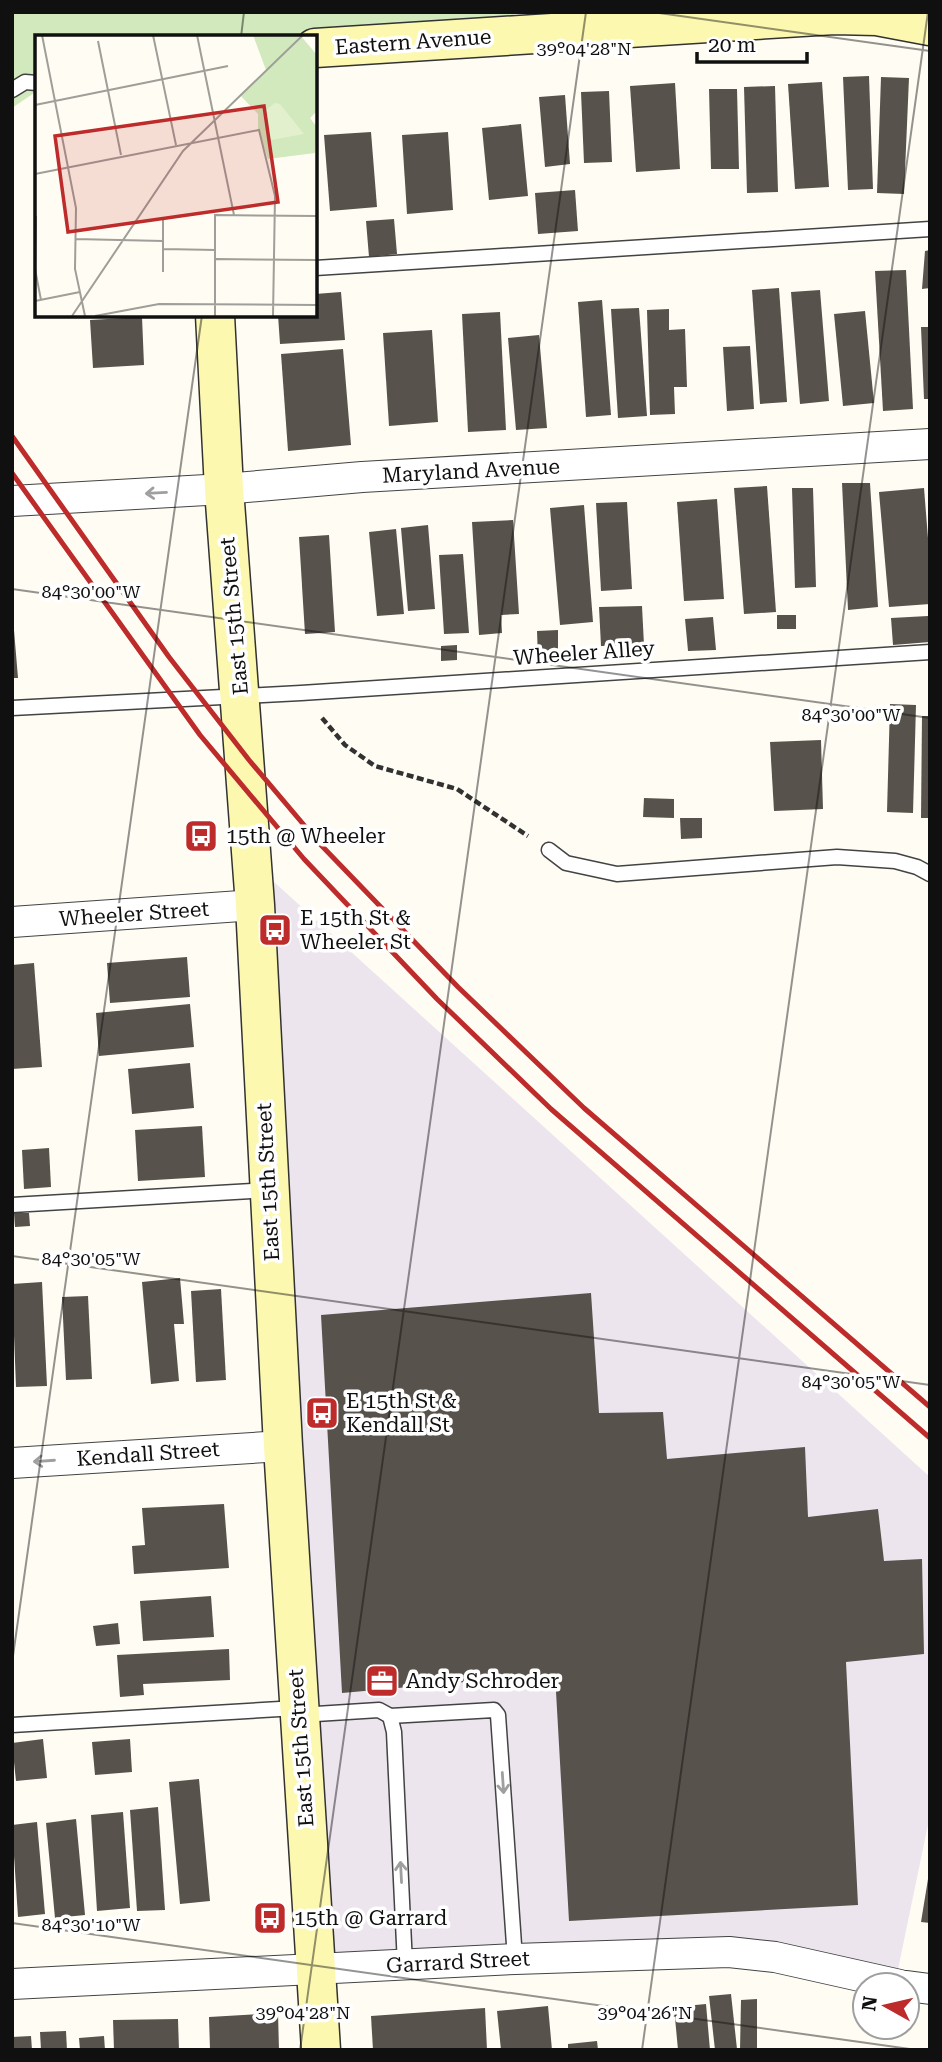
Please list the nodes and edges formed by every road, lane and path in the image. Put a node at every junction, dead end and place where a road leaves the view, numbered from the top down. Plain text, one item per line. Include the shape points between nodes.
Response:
1 (930, 26) edge
2 (317, 48) edge
3 (35, 83) edge
4 (12, 90) edge
5 (930, 229) edge
6 (317, 268) edge
7 (215, 317) edge
8 (930, 444) edge
9 (224, 489) junction
10 (12, 501) edge
11 (930, 652) edge
12 (301, 693) junction
13 (240, 696) junction
14 (12, 708) edge
15 (549, 850) joint
16 (930, 874) edge
17 (256, 905) junction
18 (12, 922) edge
19 (268, 1190) junction
20 (12, 1205) edge
21 (283, 1446) junction
22 (12, 1463) edge
23 (299, 1711) junction
24 (390, 1716) junction
25 (12, 1725) edge
26 (515, 1959) junction
27 (405, 1965) junction
28 (315, 1970) junction
29 (851, 1974) edge
30 (12, 1984) edge
31 (321, 2050) edge

1 - 2 street, Eastern Avenue via 877,16 834,15
3 - 4 lane via 25,82
5 - 6 lane
7 - 9 street, East 15th Street
8 - 9 street, Maryland Avenue
9 -> 10 street, Maryland Avenue
9 - 13 street, East 15th Street
11 - 12 lane, Wheeler Alley
12 - 13 lane, Wheeler Alley
12 - 15 path via 345,745 375,766 457,789
13 - 14 lane, Wheeler Alley
13 - 17 street, East 15th Street
15 - 16 lane via 566,863 617,874 837,857 895,861
17 - 18 street, Wheeler Street
17 - 19 street, East 15th Street
19 - 20 lane
19 - 21 street, East 15th Street
21 -> 22 street, Kendall Street
21 - 23 street, East 15th Street
23 - 24 lane via 379,1710
23 - 25 lane
23 - 28 street, East 15th Street
24 -> 26 lane via 486,1709 498,1715
27 -> 24 lane
26 - 27 street, Garrard Street
26 - 29 street, Garrard Street via 729,1952
27 - 28 street, Garrard Street
28 - 30 street, Garrard Street
28 - 31 street, East 15th Street

